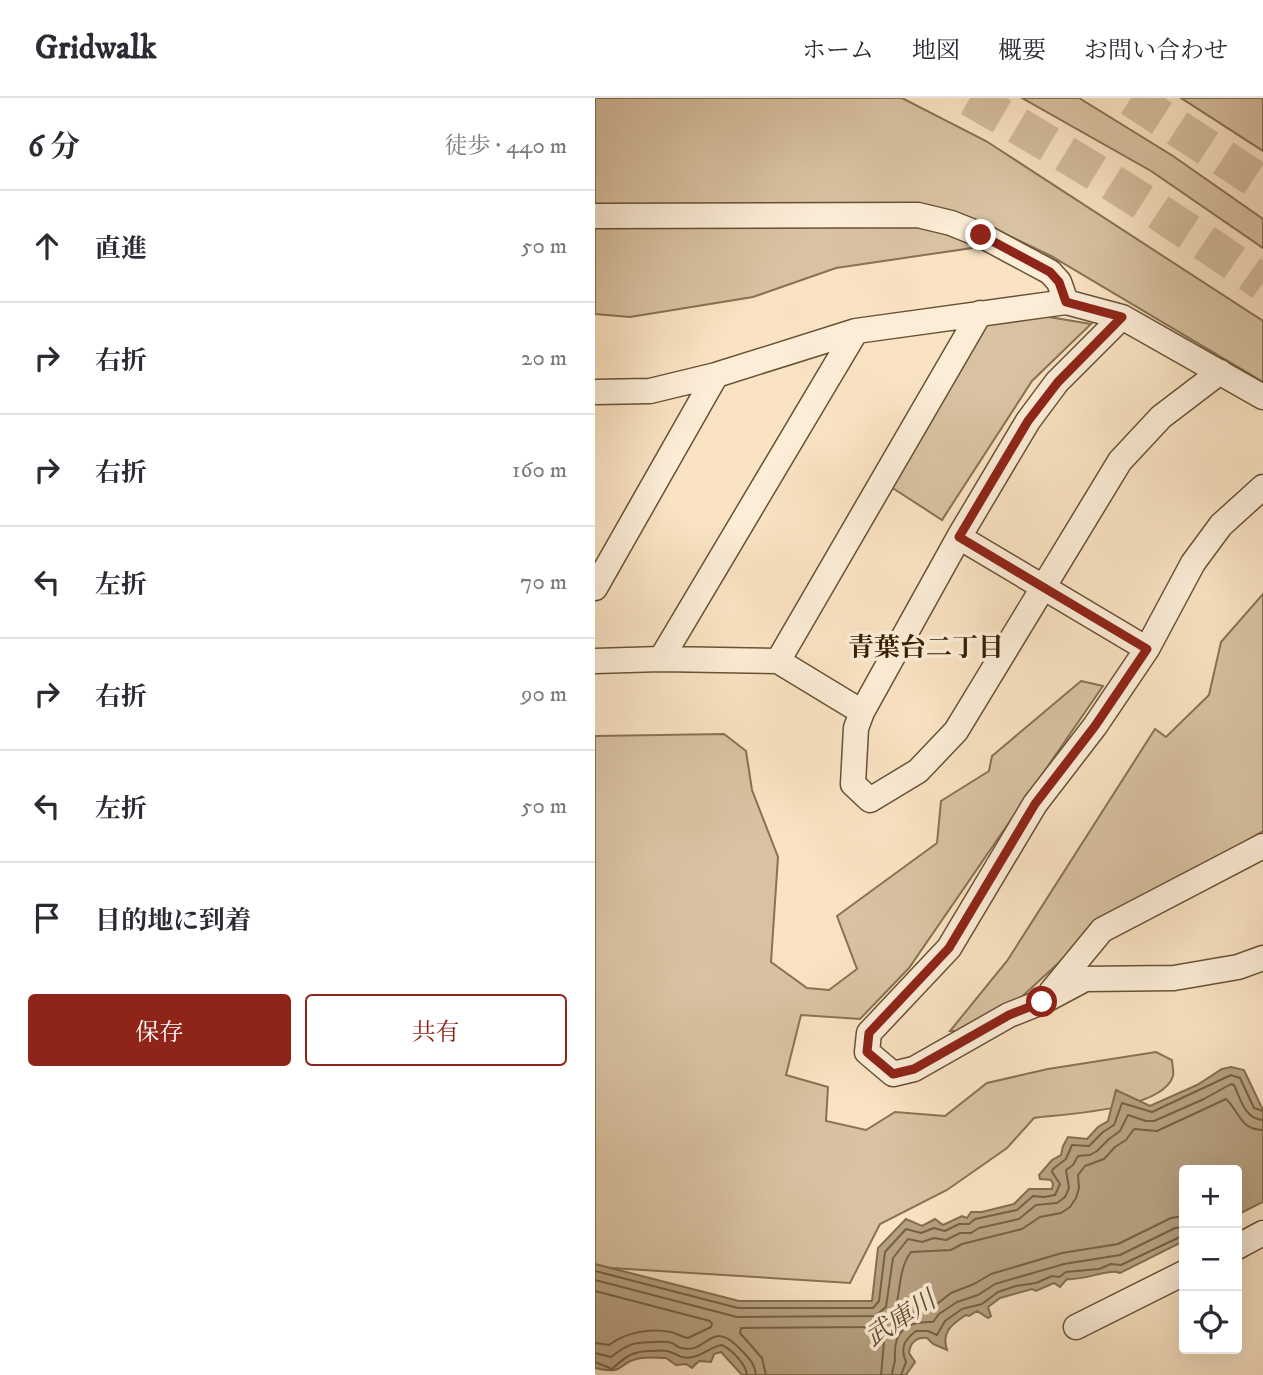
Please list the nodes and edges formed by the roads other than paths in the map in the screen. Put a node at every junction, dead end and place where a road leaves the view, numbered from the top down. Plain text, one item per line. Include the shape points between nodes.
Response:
1 (595, 216) edge
2 (1066, 302) junction
3 (980, 313) junction
4 (1122, 317) junction
5 (856, 331) junction
6 (1220, 372) junction
7 (716, 375) junction
8 (595, 391) edge
9 (1263, 397) edge
10 (1263, 487) edge
11 (959, 537) junction
12 (595, 588) edge
13 (1045, 588) junction
14 (1147, 649) junction
15 (661, 659) junction
16 (595, 661) edge
17 (778, 661) junction
18 (862, 712) junction
19 (1263, 846) edge
20 (1263, 958) edge
21 (1042, 1002) junction
22 (1263, 1233) edge
23 (1242, 1244) edge
24 (1179, 1276) edge
25 (1076, 1327) dead end

1 - 2 street via 918,215 981,235 1050,272
2 - 3 street
2 - 4 street
3 - 5 street
3 - 17 street
4 - 6 street
4 - 11 street via 1058,382 1028,421
5 - 7 street
5 - 15 street
6 - 9 street
6 - 13 street via 1161,417 1120,461
7 - 8 street via 650,391
7 - 12 street
10 - 14 street via 1221,525 1193,563
11 - 13 street
11 - 18 street
13 - 14 street
13 - 18 street via 956,731 918,771 870,800 853,784 856,728
14 - 21 street via 1035,804 949,948 869,1033 867,1052 893,1074 914,1069 1009,1015
15 - 16 street
15 - 17 street
17 - 18 street
19 - 21 street via 1102,930
20 - 21 street via 1174,978 1085,979
22 - 23 street
24 - 25 street

